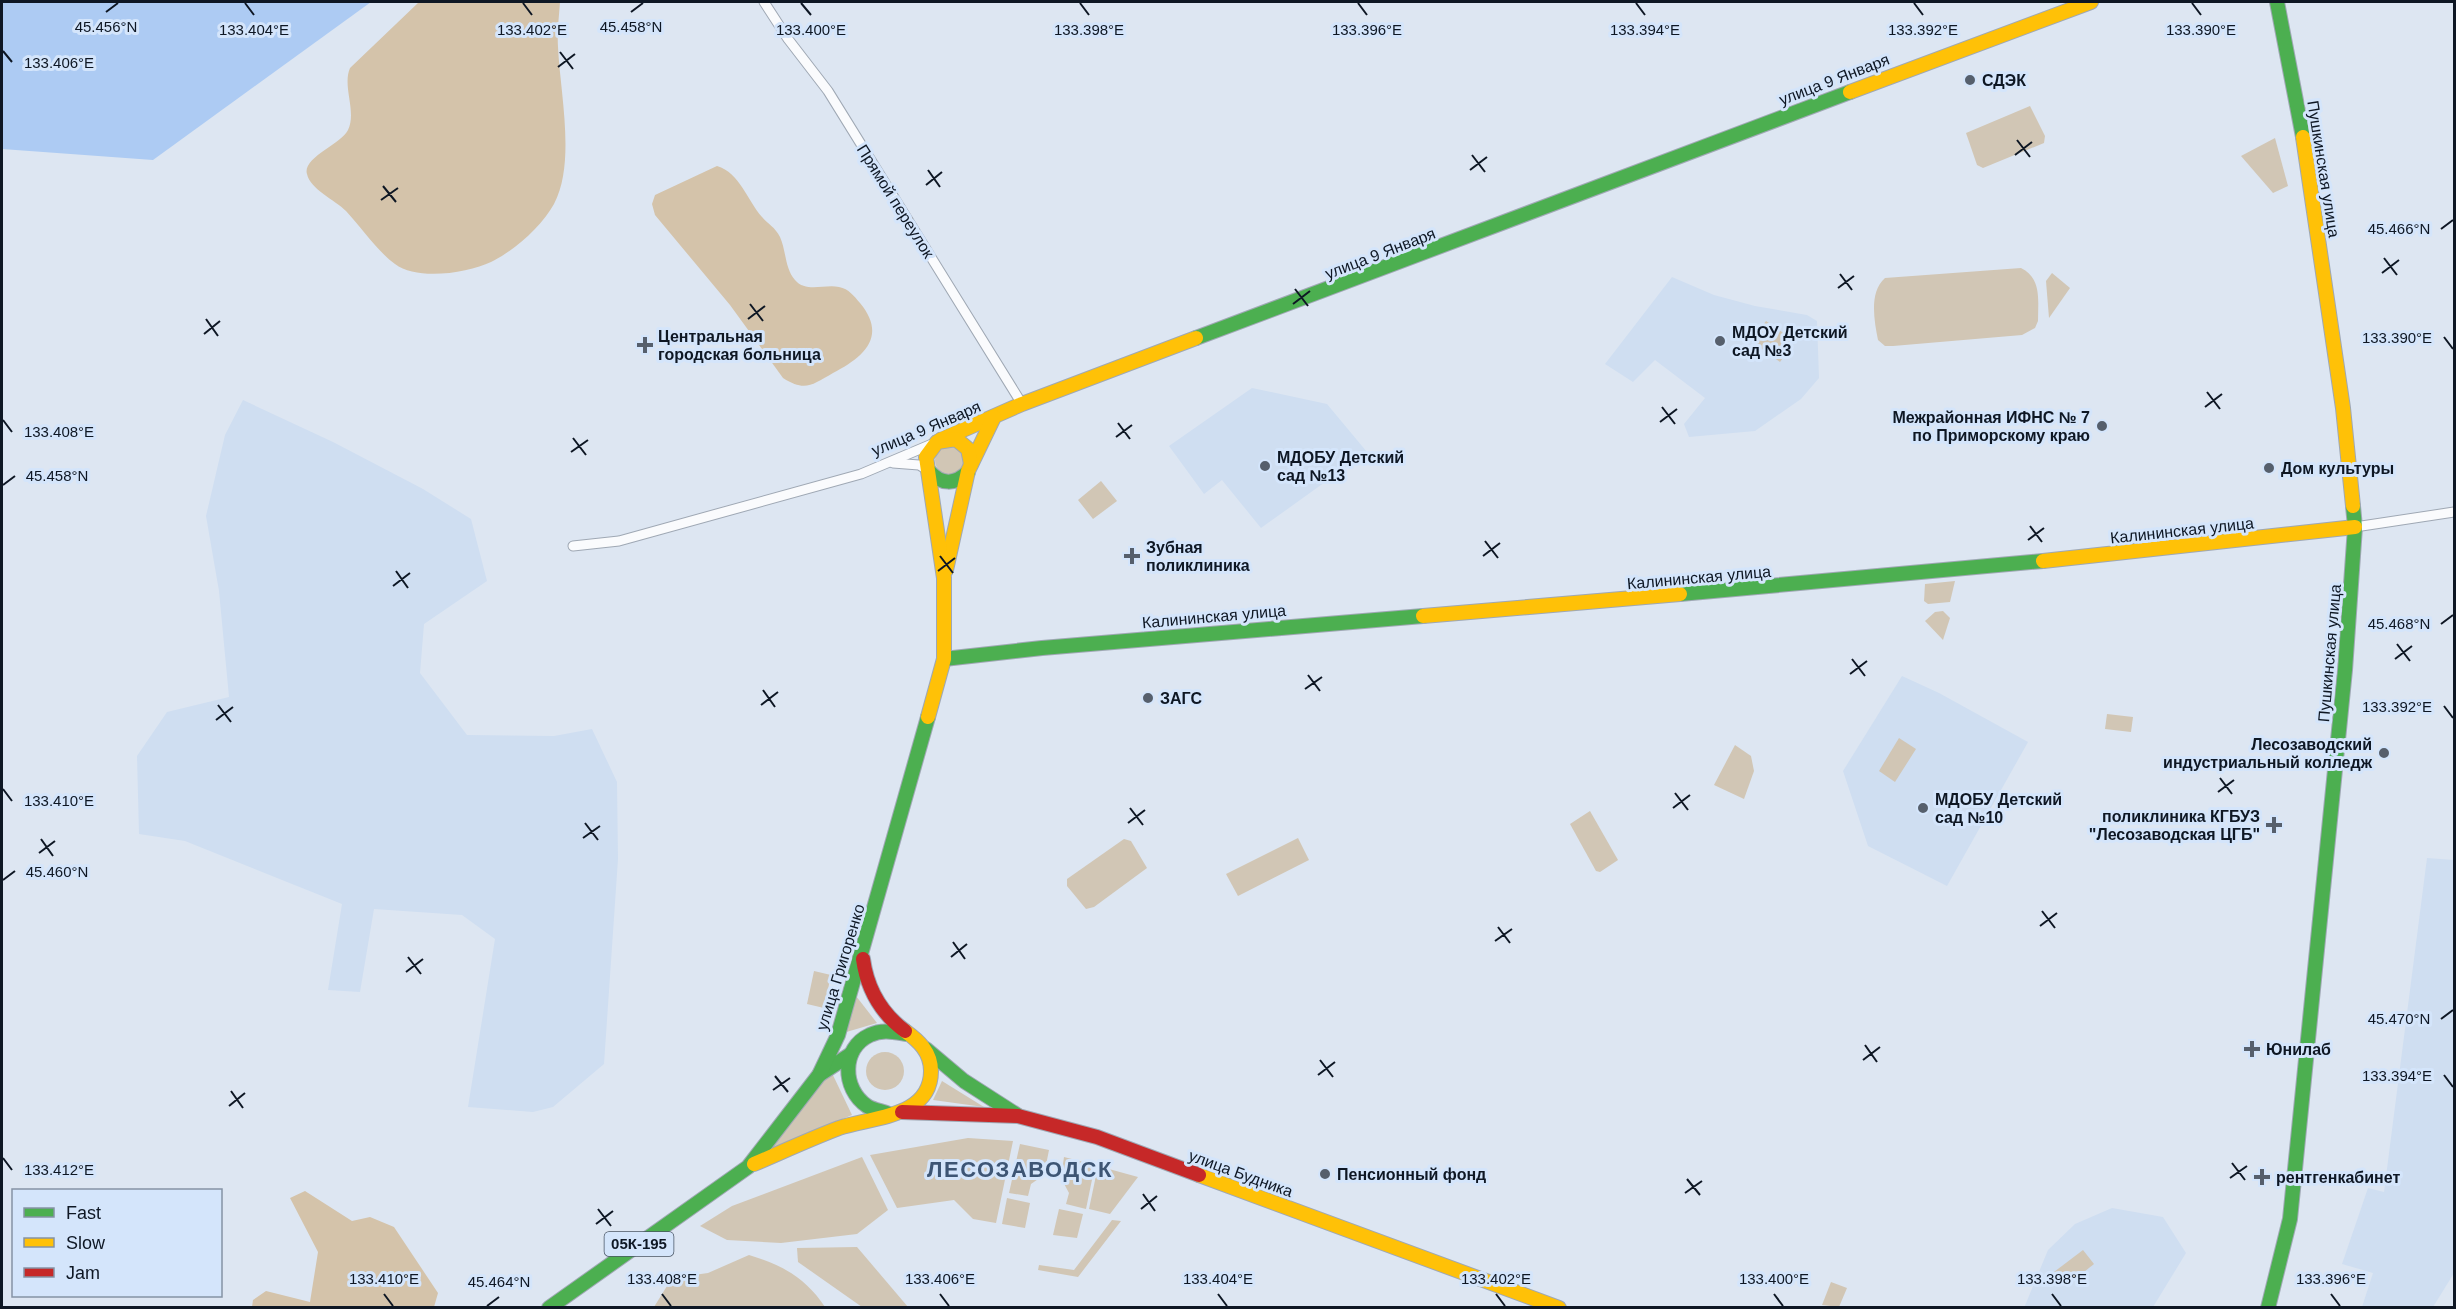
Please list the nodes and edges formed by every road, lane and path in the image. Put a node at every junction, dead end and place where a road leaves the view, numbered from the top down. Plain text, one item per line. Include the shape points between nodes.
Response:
1 (764, 2) edge
2 (2091, 2) edge
3 (2277, 2) edge
4 (1022, 404) junction
5 (994, 417) junction
6 (940, 440) junction
7 (891, 463) junction
8 (969, 468) junction
9 (929, 471) junction
10 (2454, 512) edge
11 (2355, 527) junction
12 (573, 546) dead end
13 (944, 578) junction
14 (944, 659) junction
15 (862, 956) junction
16 (840, 1028) junction
17 (910, 1035) junction
18 (922, 1045) junction
19 (851, 1054) junction
20 (819, 1075) junction
21 (896, 1113) junction
22 (1018, 1116) junction
23 (748, 1167) junction
24 (549, 1308) edge
25 (1559, 1308) edge
26 (2268, 1308) edge

1 - 4 street, Прямой переулок via 828,91
2 - 4 main road, улица 9 Января
3 - 11 main road, Пушкинская улица via 2307,157 2350,458
4 - 5 main road, улица 9 Января
5 - 6 main road, улица 9 Января
5 - 8 main road
6 - 7 street, улица 9 Января
6 - 8 main road via 948,438 963,443 970,456
6 - 9 main road via 926,457
7 - 9 street via 919,465
7 - 12 street, улица 9 Января via 619,541
8 - 9 main road via 959,481 945,483
8 - 13 main road
9 - 13 main road
10 - 11 street, Калининская улица
11 - 14 main road, Калининская улица via 1887,577
11 - 26 main road, Пушкинская улица via 2345,670 2290,1219
13 - 14 main road, улица Григоренко
14 - 15 main road, улица Григоренко
15 - 16 main road, улица Григоренко
15 - 17 main road via 875,997
16 - 19 main road
16 - 20 main road, улица Григоренко
17 - 18 main road
17 - 19 main road via 890,1030 870,1034
18 - 21 main road via 932,1068 930,1082 920,1100
18 - 22 main road via 964,1081
19 - 20 main road
19 - 21 main road via 847,1067 853,1094 875,1112
20 - 23 main road, улица Григоренко
21 - 22 main road, улица Будника
21 - 23 main road, улица Будника via 842,1128
22 - 25 main road, улица Будника via 1097,1137
23 - 24 main road, улица Григоренко / 05К-195

